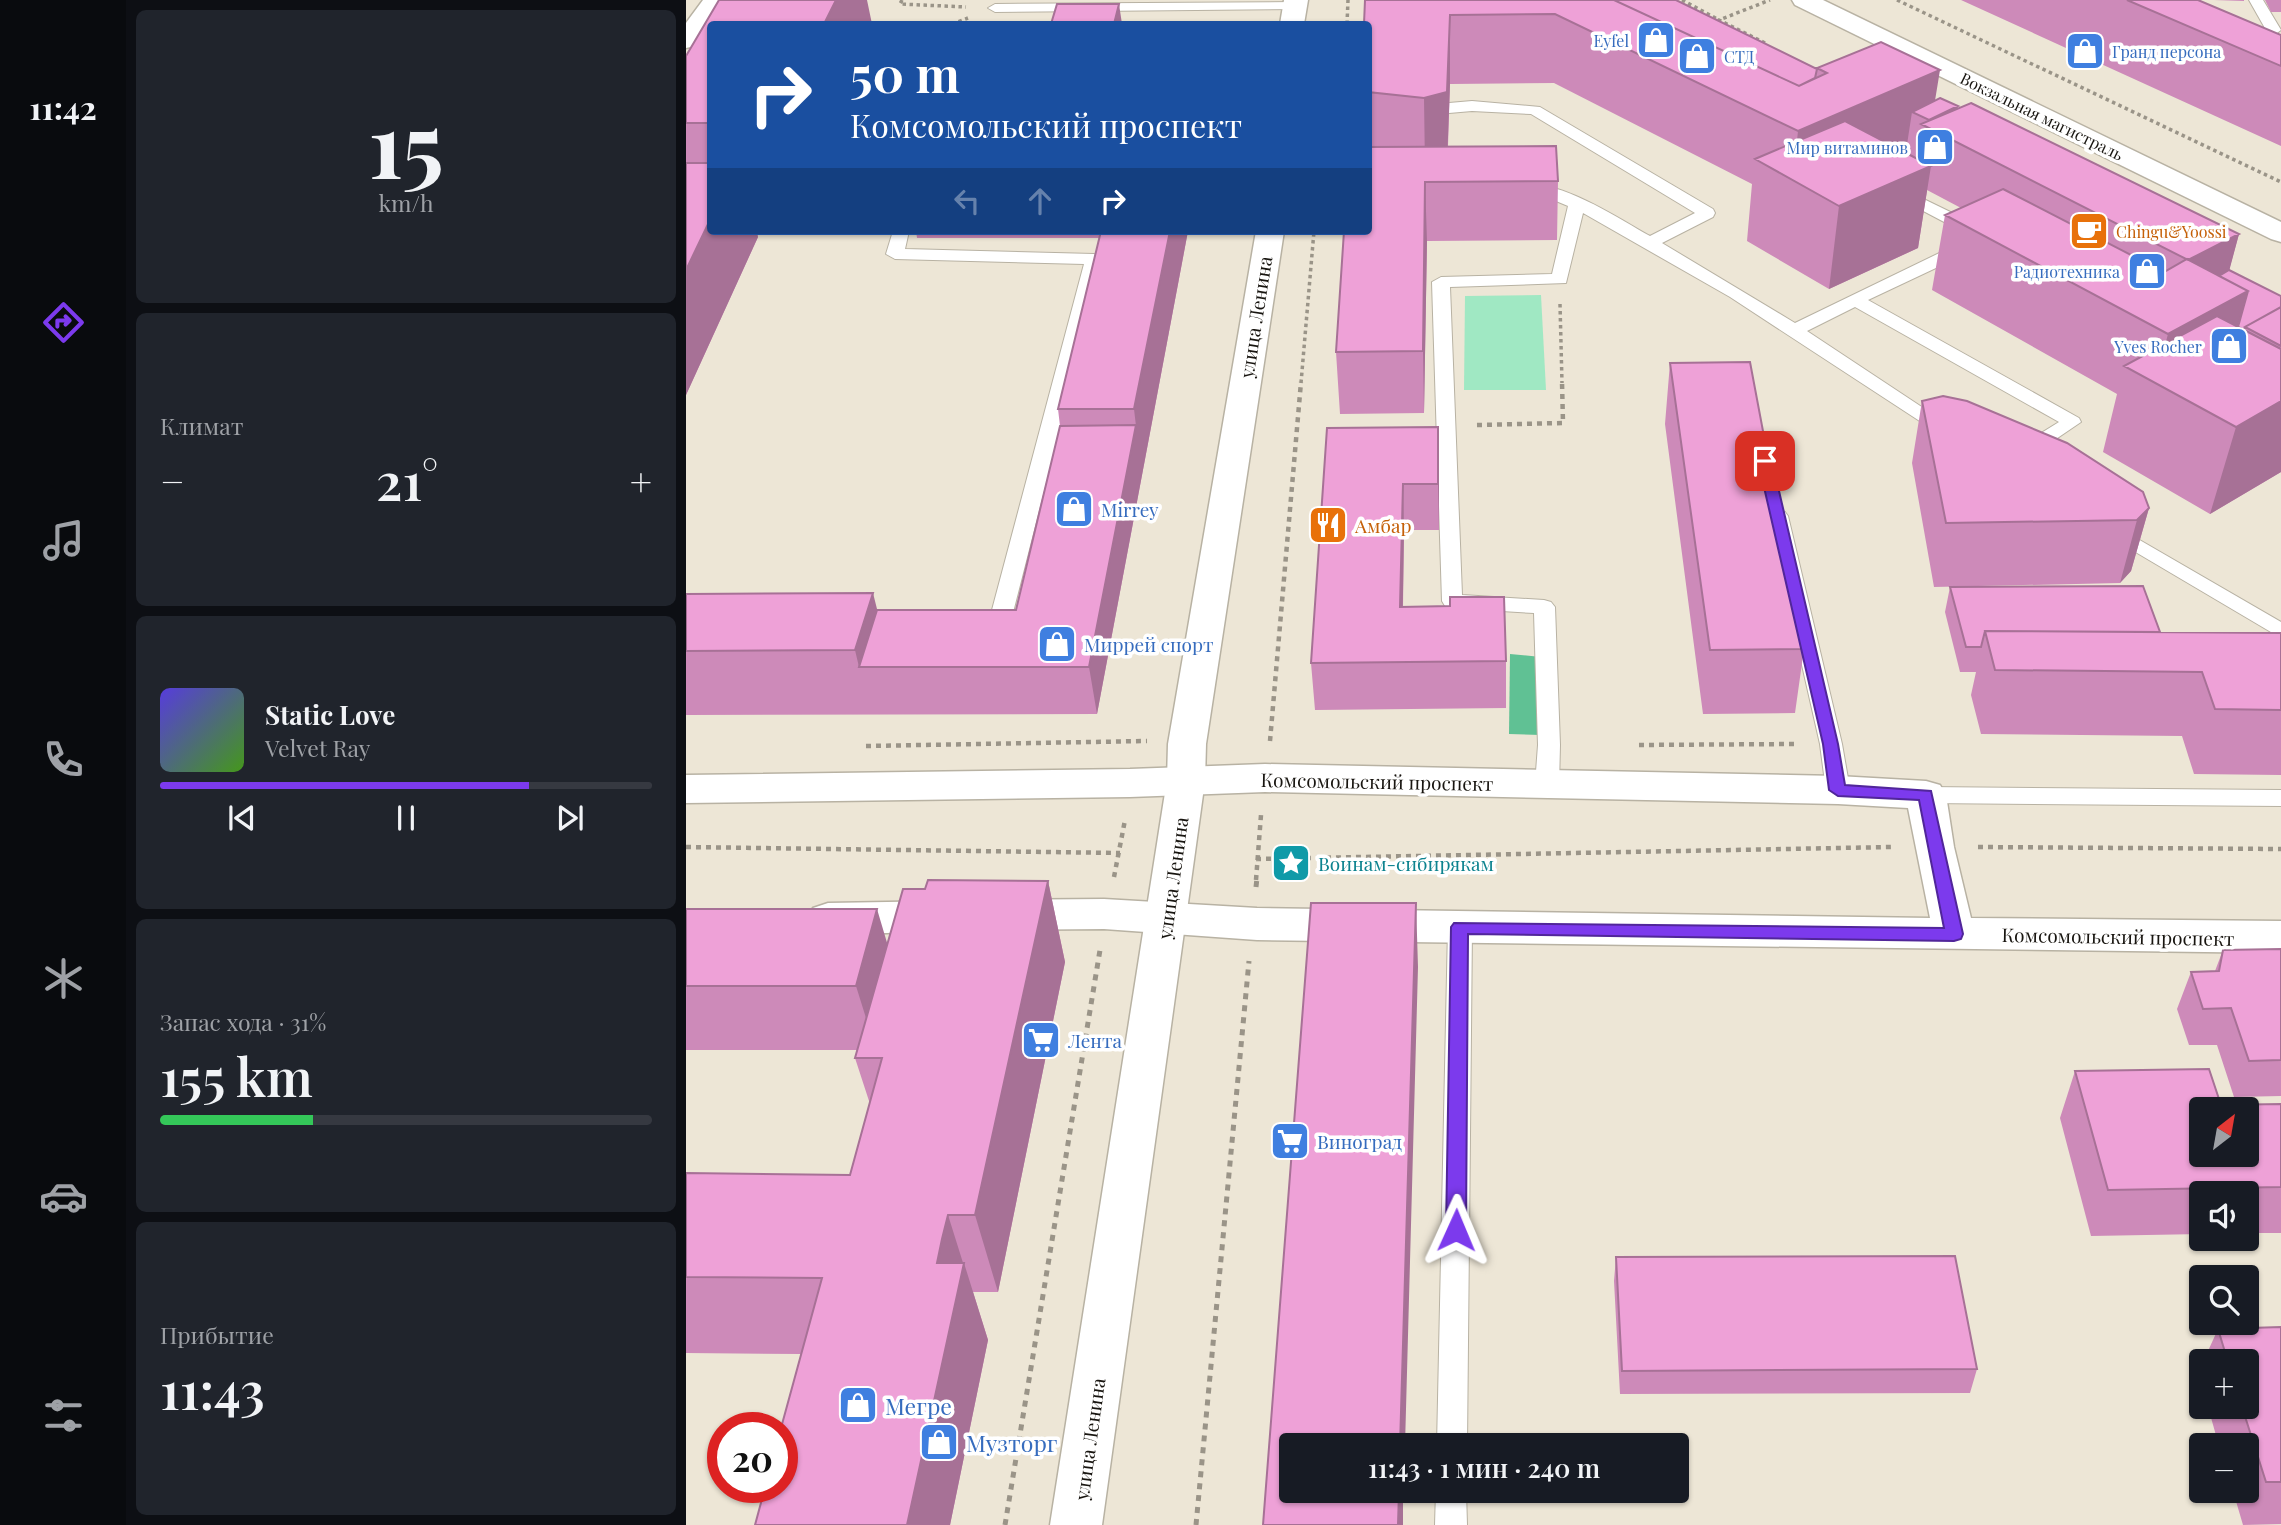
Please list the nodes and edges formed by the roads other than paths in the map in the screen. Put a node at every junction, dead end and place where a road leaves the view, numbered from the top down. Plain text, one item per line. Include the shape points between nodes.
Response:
1 (715, 0) edge
2 (1804, 0) edge
3 (2256, 0) edge
4 (995, 8) road end
5 (1294, 10) edge
6 (686, 41) edge
7 (2232, 61) edge
8 (1449, 108) edge
9 (1882, 183) edge
10 (1512, 190) edge
11 (1577, 204) junction
12 (2281, 233) edge
13 (900, 235) edge
14 (1269, 235) edge
15 (1650, 242) junction
16 (1855, 300) junction
17 (1793, 331) junction
18 (1956, 435) edge
19 (2012, 459) edge
20 (1775, 503) edge
21 (2095, 520) edge
22 (2281, 631) edge
23 (993, 644) edge
24 (1186, 780) junction
25 (1547, 785) junction
26 (686, 789) edge
27 (1838, 790) junction
28 (1926, 795) junction
29 (2281, 798) edge
30 (796, 919) edge
31 (1165, 920) junction
32 (1460, 927) junction
33 (1954, 934) junction
34 (2281, 937) edge
35 (1452, 1433) edge
36 (1451, 1503) edge
37 (1076, 1525) edge
38 (1451, 1525) edge

1 - 6 street
2 - 12 street, Вокзальная магистраль
3 - 7 lane via 2274,31
4 - 5 lane
8 - 15 lane via 1535,110 1707,213
9 - 16 lane via 1986,237
10 - 11 lane via 1538,189
11 - 15 lane
11 - 25 lane via 1560,279 1441,282 1452,601 1544,607
13 - 23 lane via 895,254 1094,259
14 - 24 street, улица Ленина via 1187,744
15 - 17 lane
16 - 17 lane
16 - 19 lane via 2072,422
17 - 18 lane
20 - 27 lane
21 - 22 lane
24 - 25 street, Комсомольский проспект
24 - 26 street, Комсомольский проспект
24 - 31 street, улица Ленина
25 - 27 street, Комсомольский проспект
27 - 28 street, Комсомольский проспект
28 - 29 lane
28 - 33 street
30 - 31 street, Комсомольский проспект via 1104,914
31 - 32 street, Комсомольский проспект
31 - 37 street, улица Ленина
32 - 33 street, Комсомольский проспект
32 - 35 lane
33 - 34 street, Комсомольский проспект
36 - 38 lane

